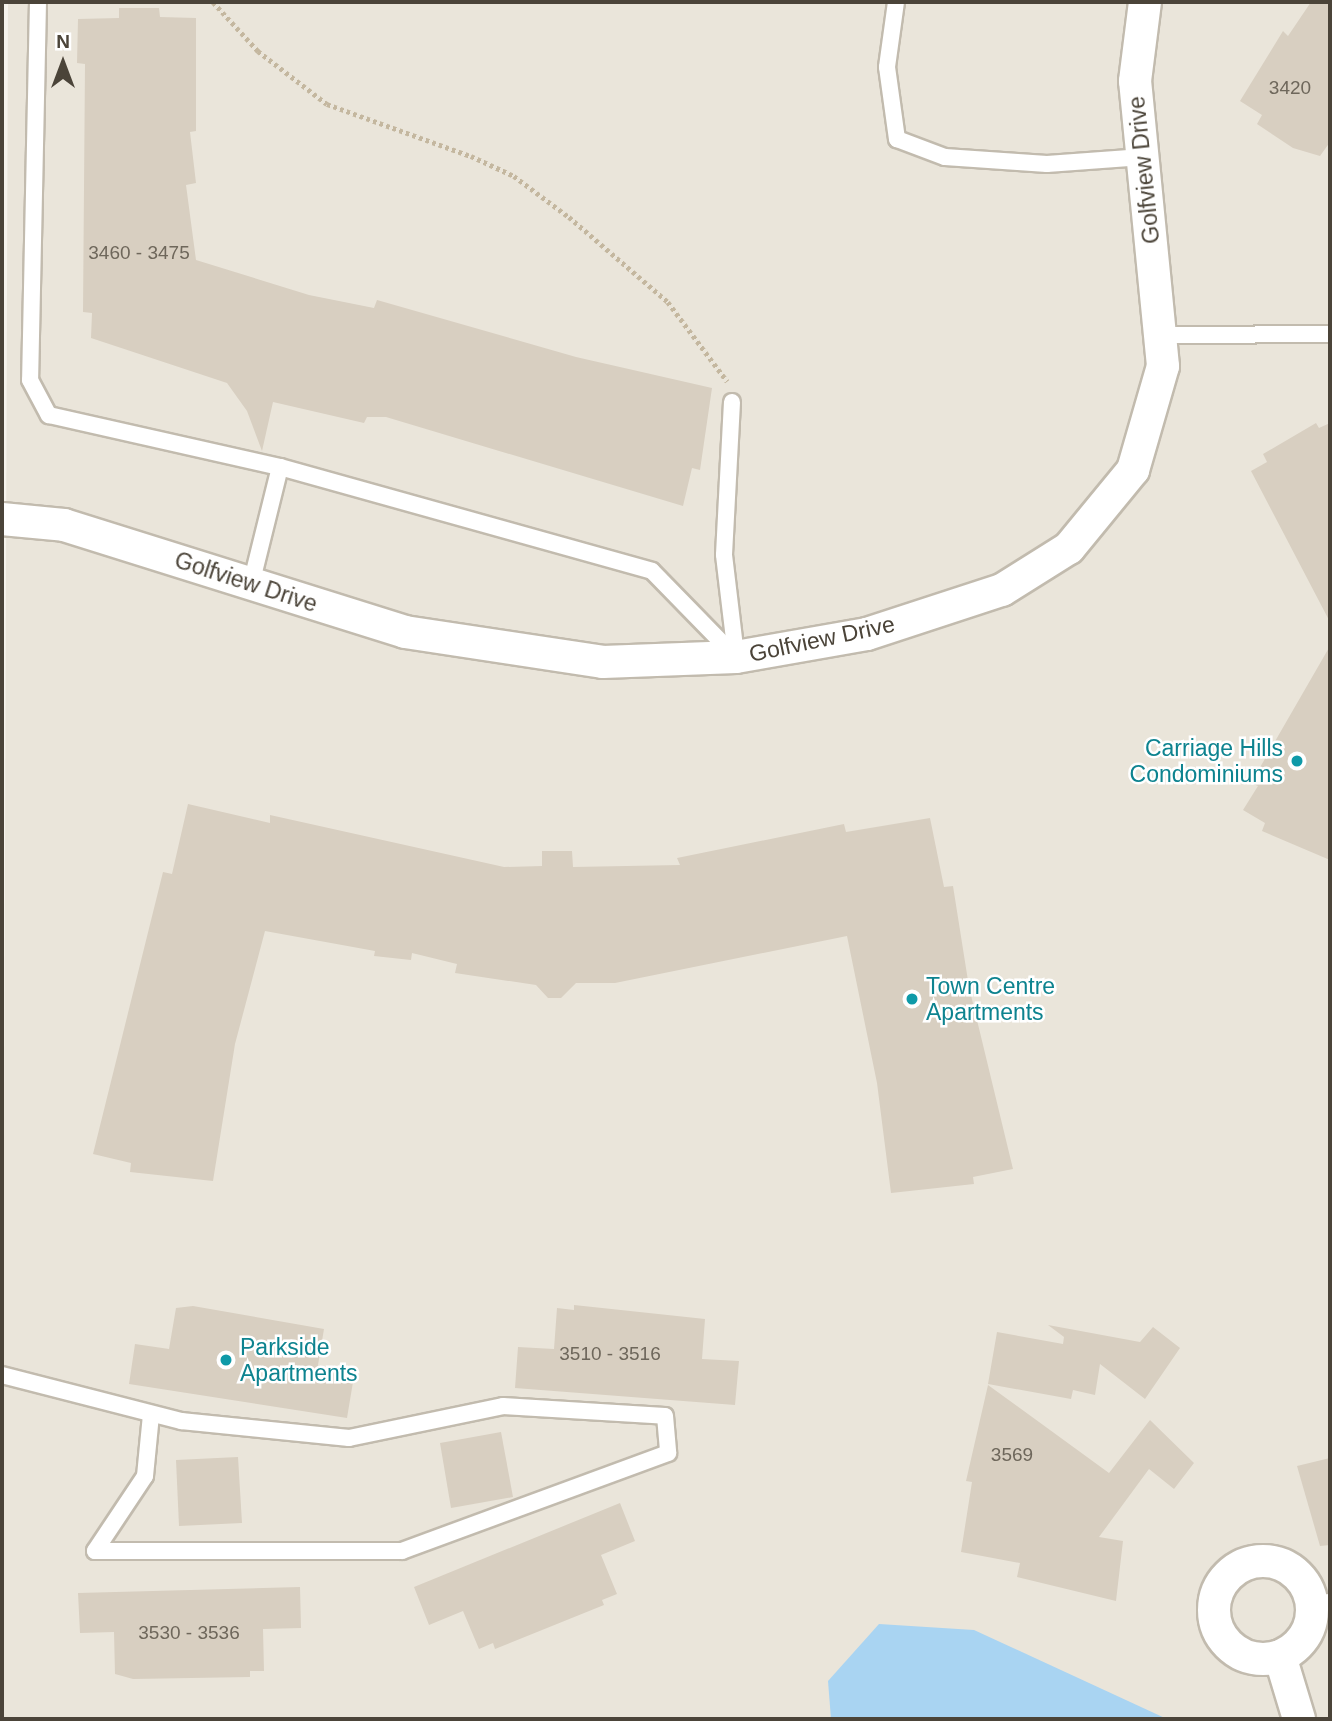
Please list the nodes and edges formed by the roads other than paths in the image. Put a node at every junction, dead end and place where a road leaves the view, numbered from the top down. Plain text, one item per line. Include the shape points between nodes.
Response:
1 (38, 2) edge
2 (896, 2) edge
3 (1145, 2) edge
4 (1143, 157) junction
5 (1330, 334) edge
6 (1160, 335) junction
7 (732, 402) road end
8 (280, 467) junction
9 (2, 519) edge
10 (251, 584) junction
11 (736, 657) junction
12 (2, 1375) edge
13 (151, 1415) junction
14 (1321, 1603) edge
15 (1280, 1657) junction
16 (1298, 1719) edge

1 - 8 lane via 30,380 49,415
2 - 4 lane via 887,67 897,139 945,157 1046,164
3 - 4 street, Golfview Drive via 1135,81
4 - 6 street, Golfview Drive
5 - 6 lane
6 - 11 street, Golfview Drive via 1163,366 1133,470 1069,548 1002,590 867,634
7 - 11 lane via 724,555
8 - 10 lane
8 - 11 lane via 652,571
9 - 10 street, Golfview Drive via 64,524
10 - 11 street, Golfview Drive via 431,636 603,662
12 - 13 lane
13 - 13 lane via 349,1438 503,1406 665,1416 668,1453 402,1551 95,1551 145,1476
14 - 15 street via 1305,1636
14 - 15 street via 1299,1575 1270,1560 1238,1566 1226,1577 1213,1607 1222,1638 1248,1657
15 - 16 street

